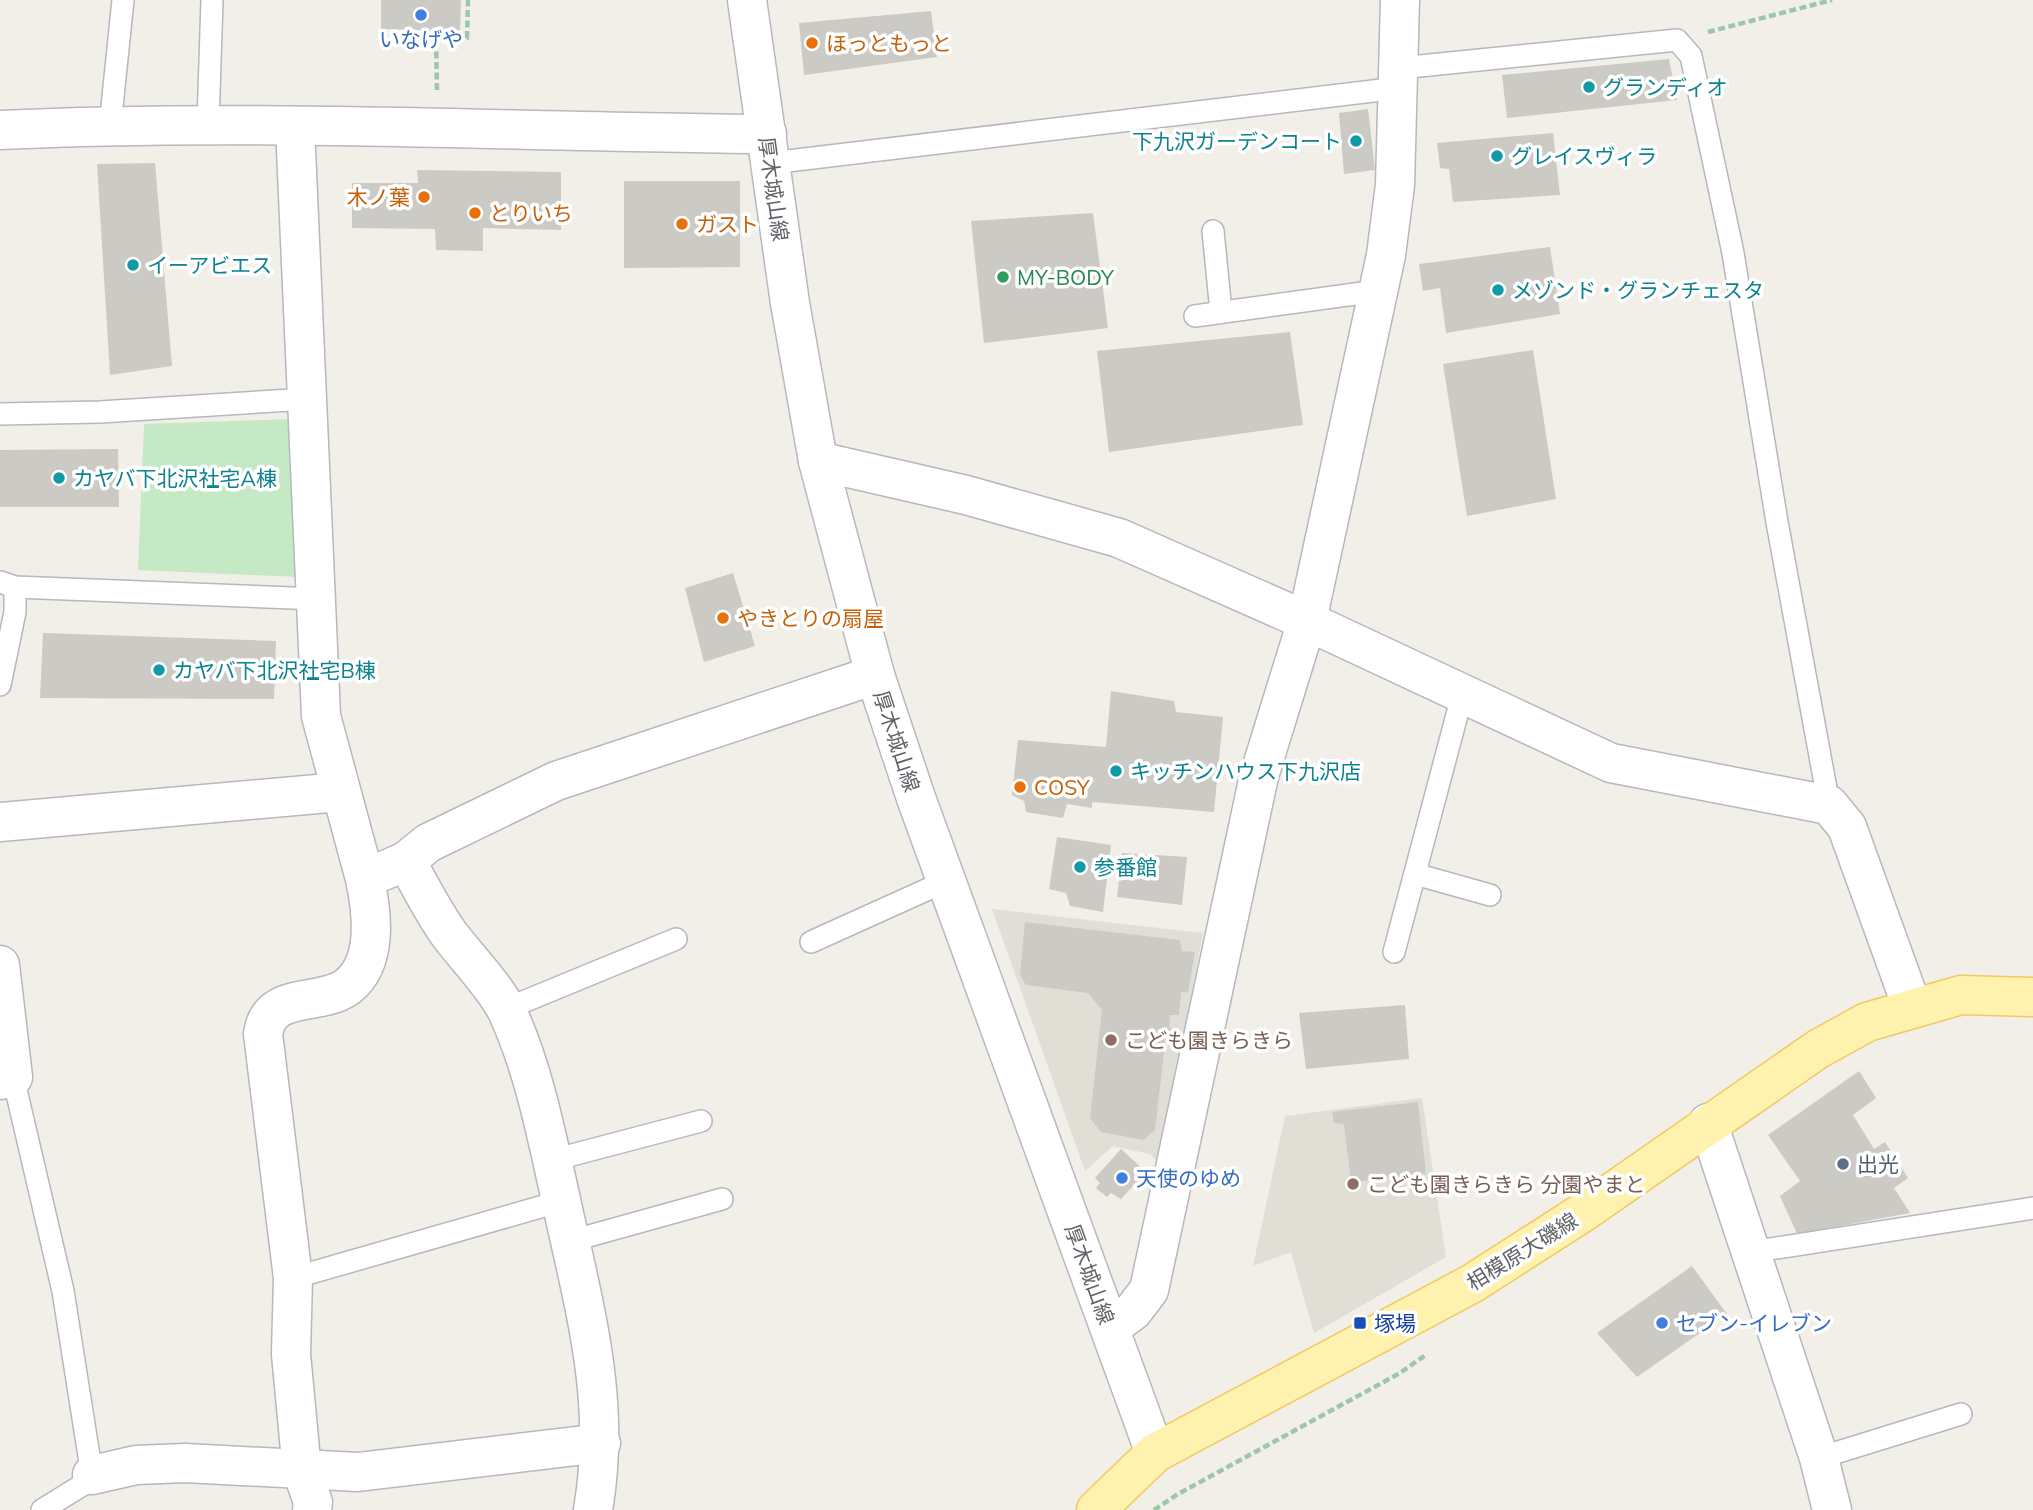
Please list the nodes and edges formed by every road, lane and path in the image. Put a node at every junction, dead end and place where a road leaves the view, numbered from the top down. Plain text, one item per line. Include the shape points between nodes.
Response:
1 (123, 0) edge
2 (212, 0) edge
3 (468, 0) edge
4 (747, 0) edge
5 (1400, 0) edge
6 (1832, 0) edge
7 (1677, 40) junction
8 (1399, 78) junction
9 (437, 102) dead end
10 (208, 123) junction
11 (110, 126) junction
12 (295, 127) junction
13 (0, 130) edge
14 (769, 148) junction
15 (1213, 231) dead end
16 (1377, 291) junction
17 (1221, 312) junction
18 (1195, 316) dead end
19 (307, 399) junction
20 (0, 414) edge
21 (818, 461) junction
22 (7, 585) edge
23 (318, 599) junction
24 (1307, 621) junction
25 (875, 675) junction
26 (0, 685) edge
27 (1462, 696) junction
28 (340, 792) junction
29 (1829, 805) junction
30 (0, 822) edge
31 (406, 860) junction
32 (1415, 874) junction
33 (365, 879) junction
34 (946, 881) junction
35 (1490, 895) dead end
36 (676, 939) dead end
37 (811, 942) dead end
38 (1394, 952) dead end
39 (0, 965) edge
40 (2033, 998) edge
41 (1912, 1007) junction
42 (506, 1009) junction
43 (7, 1078) edge
44 (701, 1121) dead end
45 (1708, 1123) junction
46 (553, 1160) junction
47 (722, 1199) dead end
48 (561, 1202) junction
49 (2033, 1208) edge
50 (571, 1241) junction
51 (1751, 1252) junction
52 (293, 1278) junction
53 (1110, 1328) junction
54 (1961, 1414) dead end
55 (601, 1443) junction
56 (1156, 1453) junction
57 (1819, 1458) junction
58 (302, 1471) junction
59 (92, 1475) junction
60 (42, 1510) edge
61 (312, 1510) edge
62 (593, 1510) edge
63 (1096, 1510) edge
64 (1832, 1510) edge

1 - 11 lane
2 - 10 lane
3 - 9 path via 467,38 436,37
4 - 14 street, 厚木城山線
5 - 8 street
6 - 7 path
7 - 8 lane
7 - 29 lane via 1691,56 1733,253
8 - 14 lane
8 - 16 street via 1395,185
10 - 11 street
10 - 12 street
11 - 13 street
12 - 14 street
12 - 19 street
14 - 21 street, 厚木城山線
15 - 17 lane
16 - 17 lane
16 - 24 street
17 - 18 lane
19 - 20 lane
19 - 23 street
21 - 24 street via 966,495 1119,538
21 - 25 street, 厚木城山線
22 - 23 lane
22 - 26 lane via 15,612
23 - 28 street via 321,716
24 - 27 street
24 - 53 street via 1259,776 1149,1290 1133,1311
25 - 31 street via 556,781 428,843
25 - 34 street, 厚木城山線
27 - 29 street via 1611,763
27 - 32 lane
28 - 30 street
28 - 33 street
29 - 41 street via 1847,827
31 - 33 street
31 - 42 street via 447,931
32 - 35 lane
32 - 38 lane
33 - 52 street via 372,932 356,977 334,993 281,1005 264,1025
34 - 37 lane
34 - 53 street, 厚木城山線
36 - 42 lane
39 - 43 street
40 - 41 main road, 相模原大磯線 via 1961,995
41 - 45 main road, 相模原大磯線 via 1867,1021
42 - 46 street
43 - 59 lane via 63,1291
44 - 46 lane
45 - 51 street
45 - 56 main road, 相模原大磯線 via 1473,1283
46 - 48 street
47 - 50 lane
48 - 50 street
48 - 52 lane
49 - 51 lane
50 - 55 street via 596,1367
51 - 57 street
52 - 58 street via 291,1354
53 - 56 street, 厚木城山線
54 - 57 lane
55 - 58 street via 358,1472
55 - 62 street
56 - 63 main road, 相模原大磯線
57 - 64 street
58 - 59 street via 185,1463 136,1465
58 - 61 street
59 - 60 lane

